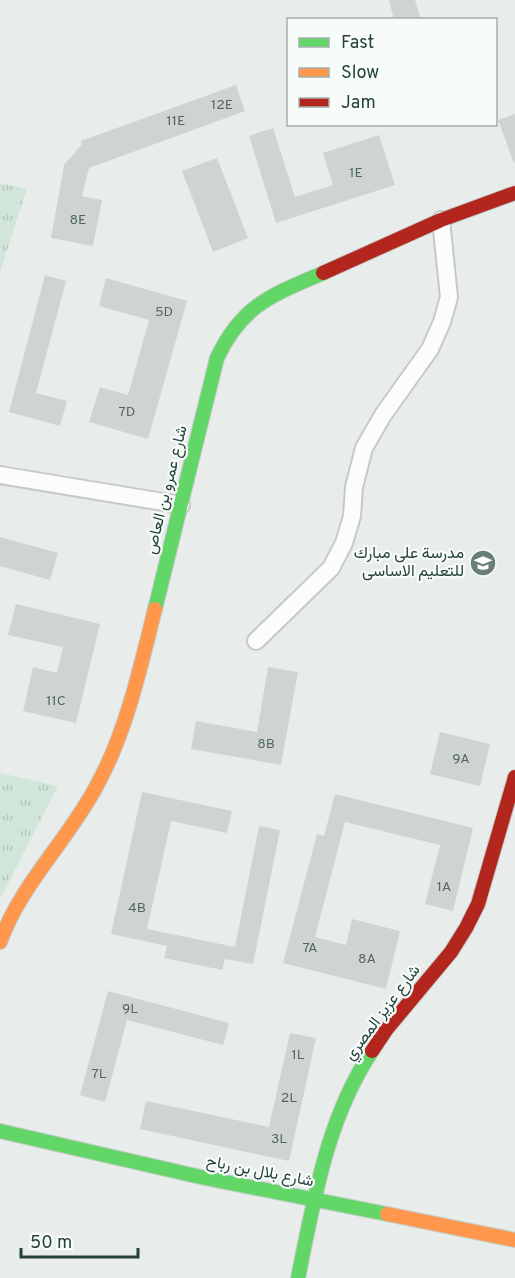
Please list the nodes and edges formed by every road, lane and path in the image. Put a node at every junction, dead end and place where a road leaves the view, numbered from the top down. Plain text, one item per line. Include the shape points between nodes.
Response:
1 (515, 193) edge
2 (441, 220) junction
3 (0, 475) edge
4 (181, 505) junction
5 (256, 641) dead end
6 (515, 777) edge
7 (0, 942) edge
8 (0, 1131) edge
9 (315, 1199) junction
10 (515, 1240) edge
11 (298, 1278) edge

1 - 2 street, شارع عمرو بن العاص
2 - 4 street, شارع عمرو بن العاص via 259,302 241,317 218,358
2 - 5 street via 449,297 442,322 430,349 364,448 354,487 352,516 331,568
3 - 4 street
4 - 7 street, شارع عمرو بن العاص via 119,738 96,788 24,895
6 - 9 street, شارع عزيز المصري via 478,904 451,952 386,1030 356,1075 336,1124
8 - 9 street, شارع بلال بن رباح
9 - 10 street, شارع بلال بن رباح
9 - 11 street, شارع عزيز المصري

